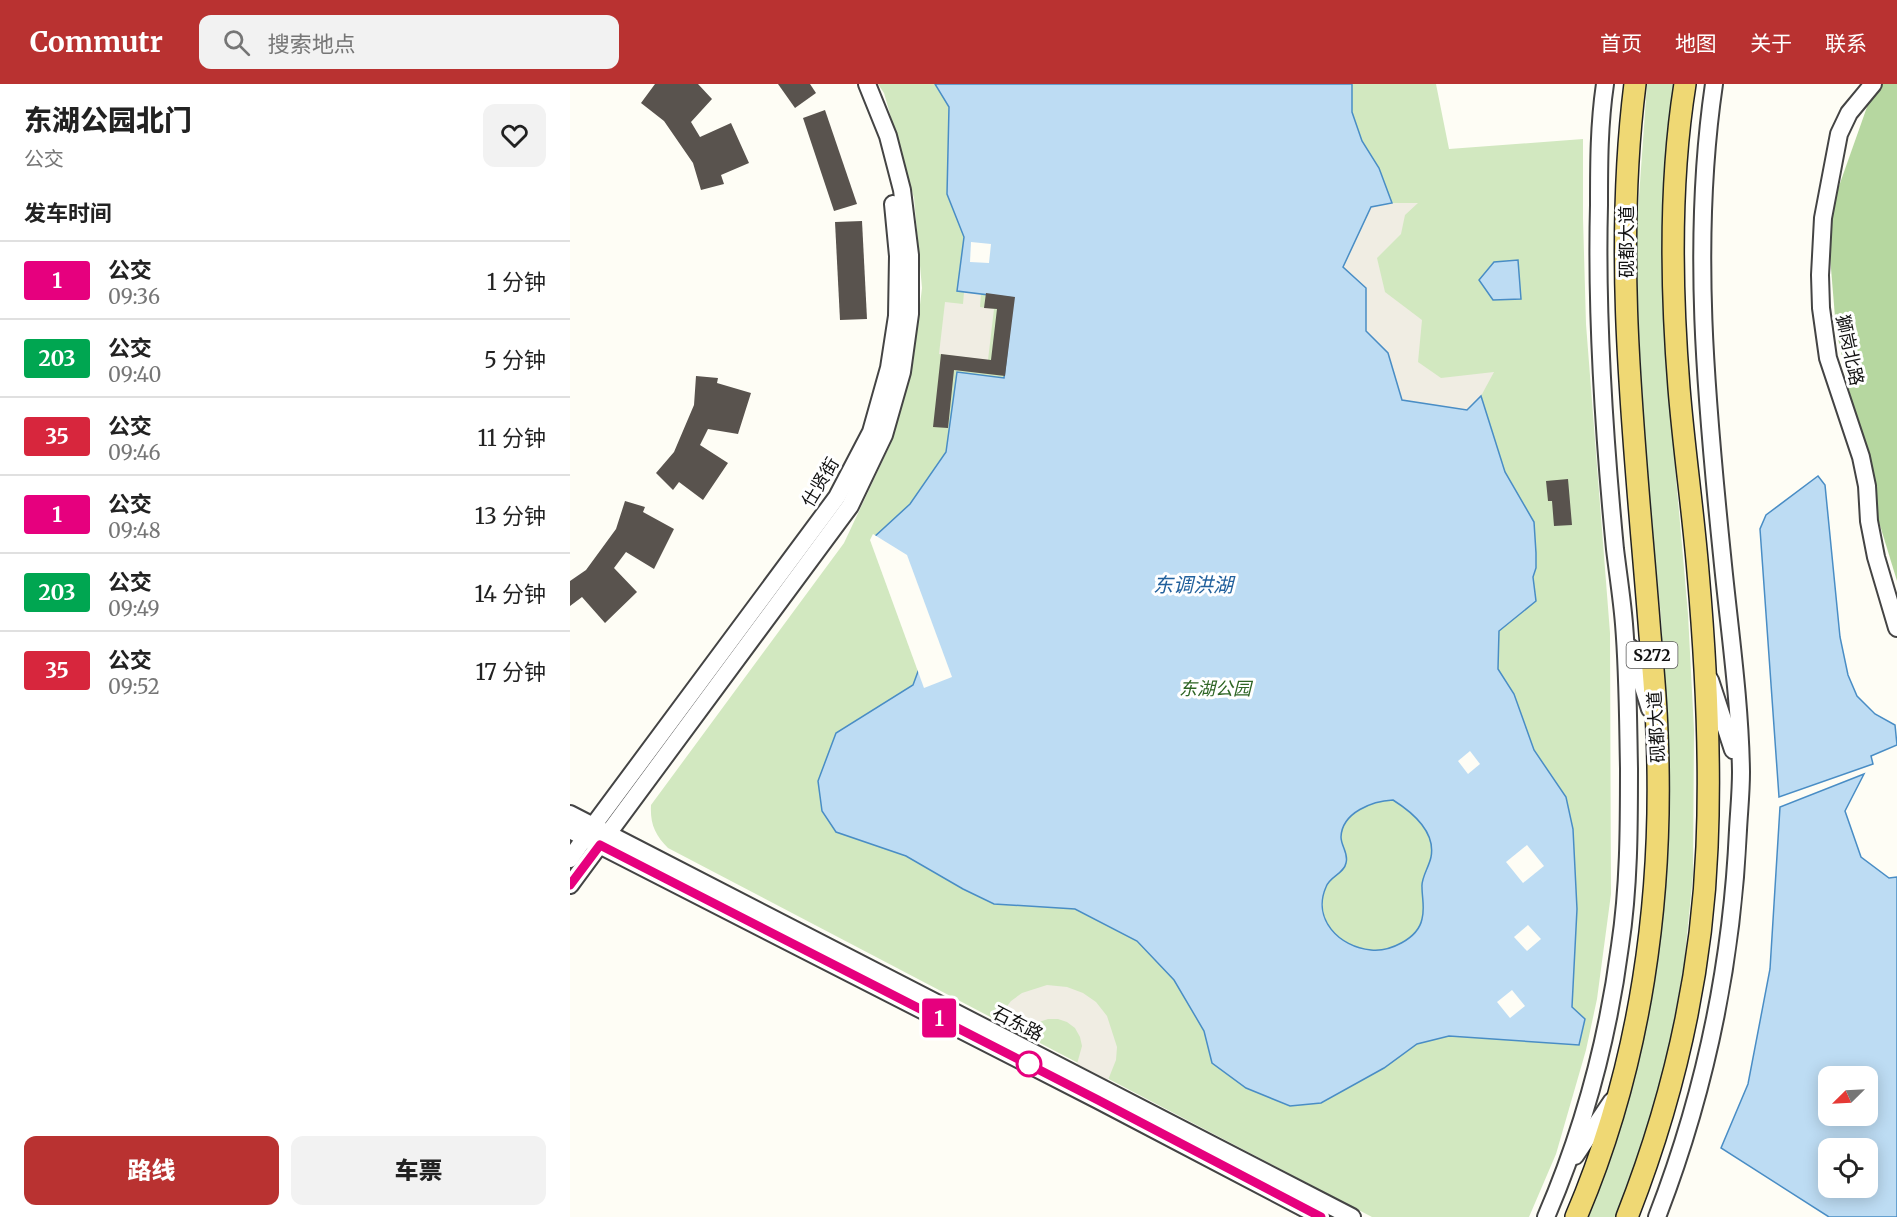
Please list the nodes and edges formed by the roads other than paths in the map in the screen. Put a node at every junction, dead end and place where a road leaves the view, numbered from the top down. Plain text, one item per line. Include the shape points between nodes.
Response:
1 (855, 84) edge
2 (867, 84) edge
3 (1605, 84) edge
4 (1635, 84) edge
5 (1685, 84) edge
6 (1714, 84) edge
7 (1873, 84) edge
8 (1624, 624) junction
9 (1897, 628) edge
10 (1706, 665) junction
11 (1658, 732) junction
12 (1741, 773) junction
13 (570, 814) edge
14 (570, 830) edge
15 (596, 835) junction
16 (570, 859) edge
17 (570, 885) edge
18 (1620, 1090) junction
19 (1563, 1175) junction
20 (1667, 1191) junction
21 (1321, 1217) edge
22 (1352, 1217) edge
23 (1546, 1217) edge
24 (1576, 1217) edge
25 (1627, 1217) edge
26 (1645, 1217) edge
27 (1657, 1217) edge

1 - 15 street, 仕贤街 via 878,139 891,191 898,256 897,316 889,368 871,432 837,497
2 - 15 street via 900,179 910,255 910,314 902,372 884,435 850,506
3 - 8 street via 1599,162 1599,312 1606,438
4 - 11 main road, 砚都大道 / S272 via 1626,204 1627,313
5 - 10 main road, S272 via 1673,252 1679,388
6 - 12 street via 1702,202 1703,307
7 - 9 street, 獅岗北路 via 1849,113 1839,134 1823,218 1821,308 1828,358 1861,458 1876,556
8 - 11 street
8 - 19 street via 1629,806 1621,943 1592,1085
10 - 12 street
10 - 25 main road, S272 via 1707,850 1697,952 1678,1057 1648,1161
11 - 18 main road, 砚都大道 / S272 via 1654,898 1639,1005
12 - 20 street via 1737,862 1722,982 1707,1058
13 - 15 street, 石东路
14 - 15 street, 石东路
15 - 16 street
15 - 17 street
15 - 21 street, 石东路
15 - 22 street, 石东路
18 - 19 street
18 - 24 main road, 砚都大道 / S272
19 - 23 street
20 - 26 street
20 - 27 street

